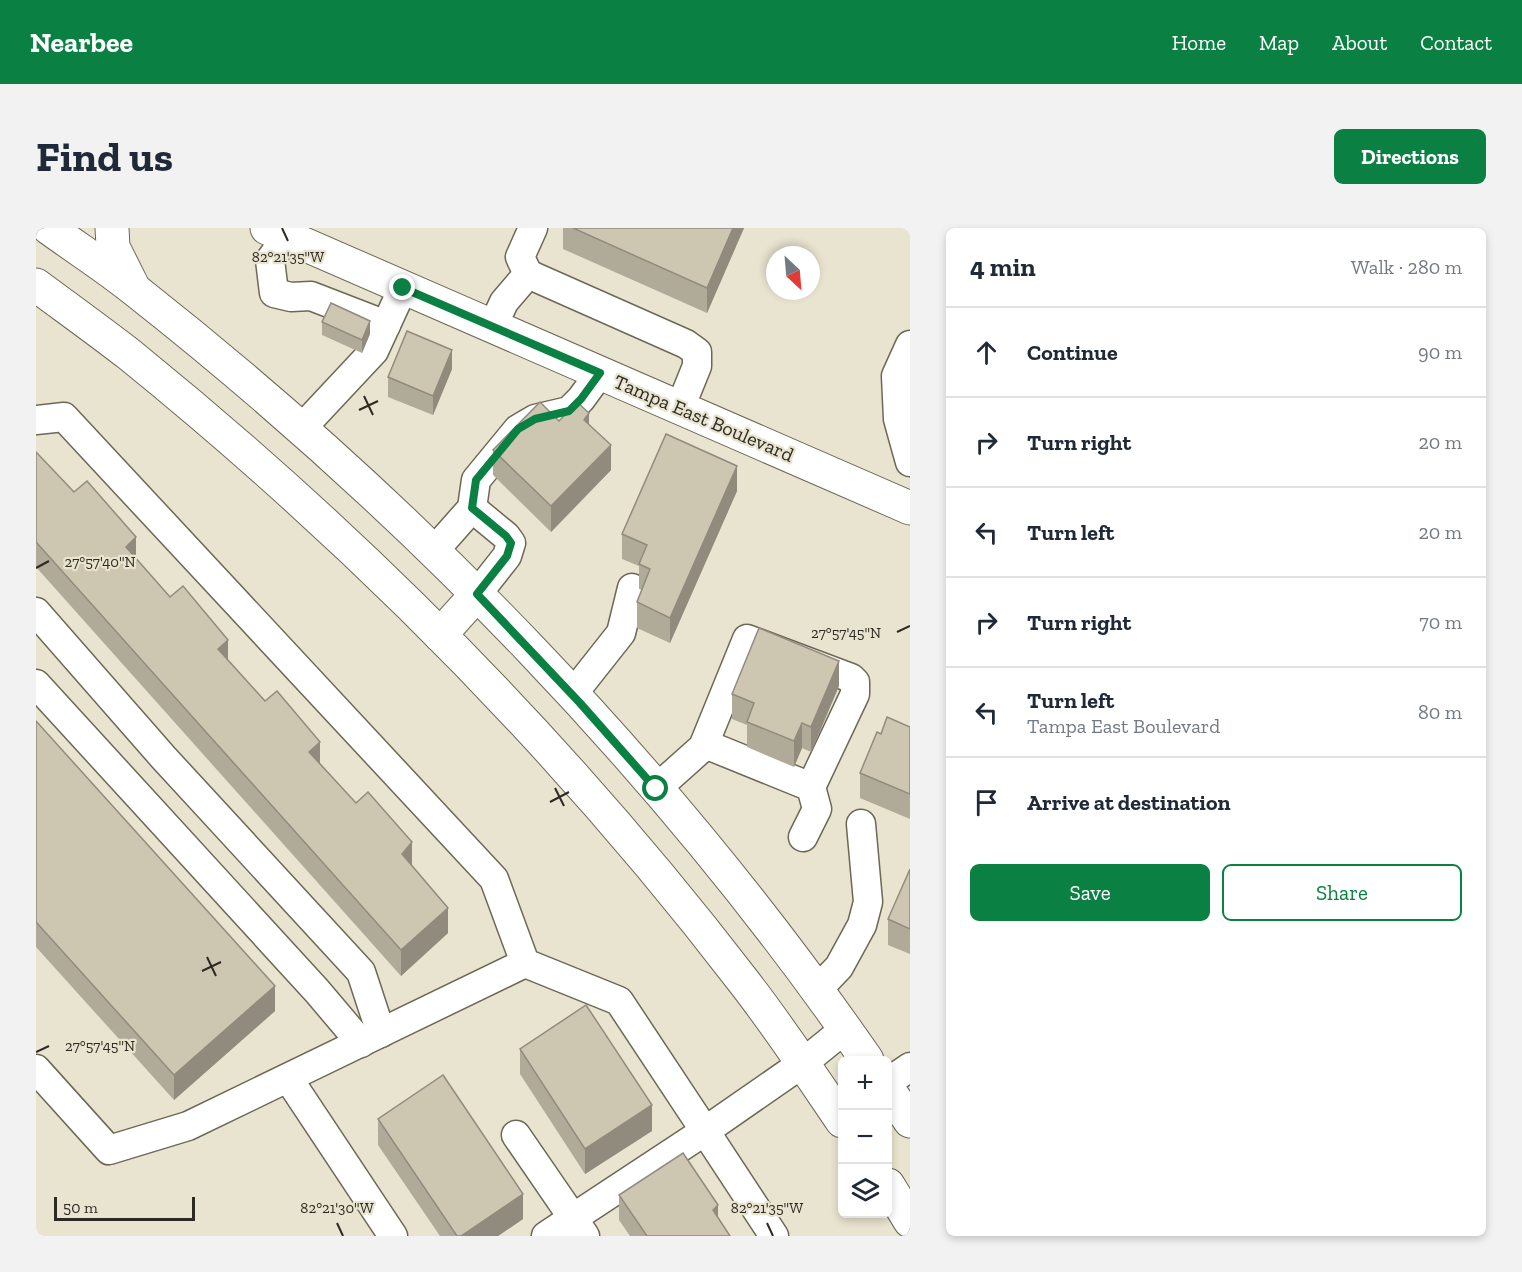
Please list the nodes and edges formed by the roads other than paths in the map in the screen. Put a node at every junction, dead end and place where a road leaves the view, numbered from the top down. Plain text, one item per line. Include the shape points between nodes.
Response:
1 (49, 228) edge
2 (112, 228) edge
3 (532, 228) edge
4 (277, 232) edge
5 (528, 274) junction
6 (36, 285) edge
7 (403, 288) junction
8 (134, 289) junction
9 (386, 325) junction
10 (493, 327) junction
11 (910, 345) edge
12 (600, 373) junction
13 (680, 408) junction
14 (36, 420) edge
15 (301, 429) junction
16 (910, 462) edge
17 (910, 469) edge
18 (903, 505) edge
19 (472, 508) junction
20 (432, 552) junction
21 (632, 588) dead end
22 (477, 594) junction
23 (36, 612) edge
24 (440, 635) junction
25 (36, 684) edge
26 (572, 695) junction
27 (705, 744) junction
28 (811, 787) junction
29 (656, 789) junction
30 (861, 824) dead end
31 (803, 837) dead end
32 (525, 963) junction
33 (818, 990) junction
34 (845, 1029) junction
35 (371, 1038) junction
36 (864, 1056) edge
37 (802, 1063) junction
38 (910, 1067) edge
39 (36, 1069) edge
40 (288, 1078) junction
41 (892, 1079) edge
42 (892, 1095) edge
43 (838, 1114) edge
44 (910, 1121) edge
45 (705, 1131) junction
46 (516, 1135) dead end
47 (892, 1192) edge
48 (910, 1221) edge
49 (579, 1227) edge
50 (393, 1236) edge
51 (546, 1236) edge
52 (774, 1236) edge

1 - 8 main road
2 - 8 main road via 113,247
3 - 5 street via 520,257
4 - 7 main road, Tampa East Boulevard
4 - 9 street via 270,260 274,293 311,296
5 - 10 street via 504,302
5 - 13 street via 697,352 697,366
6 - 24 main road via 128,354 258,463
7 - 9 street
7 - 10 main road, Tampa East Boulevard
8 - 15 main road
9 - 15 street via 374,351
10 - 12 main road, Tampa East Boulevard
11 - 16 street via 896,376 898,419
12 - 13 main road, Tampa East Boulevard
12 - 19 street via 569,411 535,419 518,429 476,480
13 - 18 main road, Tampa East Boulevard
14 - 32 street via 64,417 494,879
15 - 20 main road
17 - 18 street
19 - 20 street
19 - 22 street via 511,543 507,556
20 - 22 main road
21 - 26 street via 621,633
22 - 24 main road
22 - 26 main road
23 - 35 street via 361,972
24 - 37 main road via 561,763 660,876
25 - 35 street via 317,991
26 - 29 main road
27 - 28 street
27 - 28 street via 747,639 851,678 855,694
27 - 29 street
28 - 31 street via 816,809
29 - 33 main road
30 - 33 street via 868,902 862,925 839,967
32 - 35 street
32 - 45 street via 619,1001
33 - 34 main road
34 - 36 main road
34 - 37 street
35 - 40 street
37 - 43 main road
37 - 45 street
38 - 41 street
39 - 40 street via 110,1150 188,1126
40 - 50 street
42 - 44 main road
45 - 49 street
45 - 52 street
46 - 49 street
47 - 48 main road
49 - 51 street

